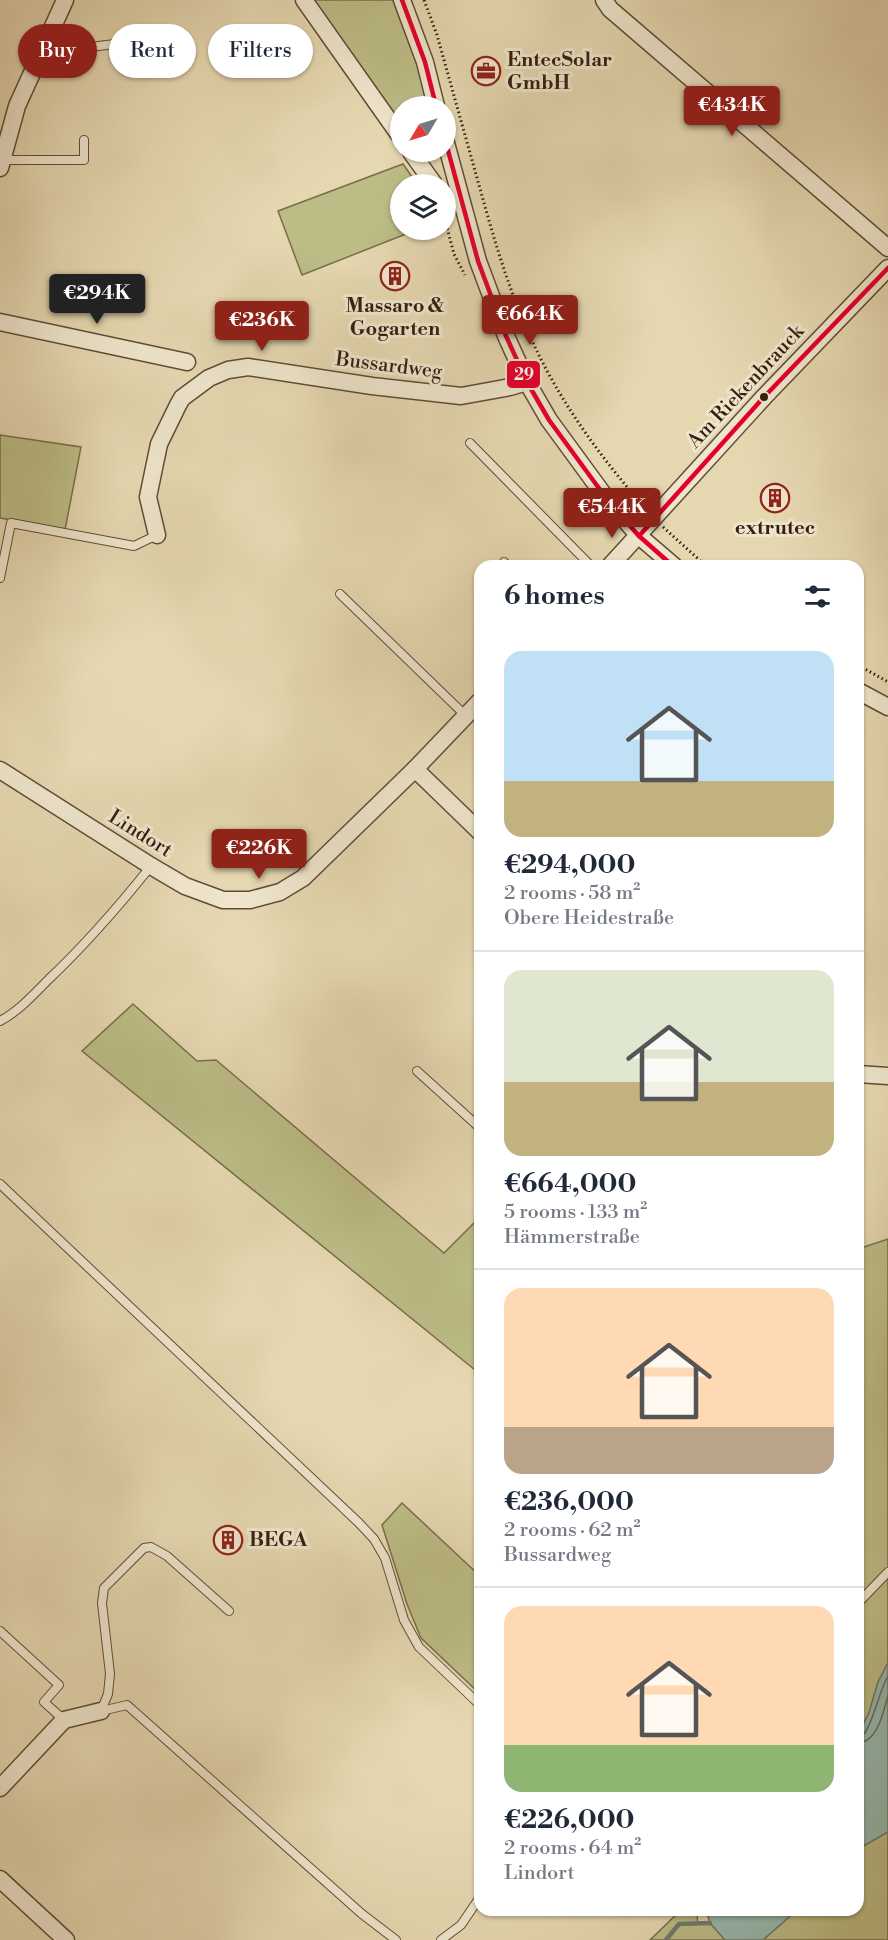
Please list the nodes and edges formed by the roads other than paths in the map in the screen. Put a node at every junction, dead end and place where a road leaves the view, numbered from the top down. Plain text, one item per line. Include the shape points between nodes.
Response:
1 (65, 0) edge
2 (304, 0) edge
3 (402, 0) edge
4 (604, 0) edge
5 (55, 24) edge
6 (30, 78) edge
7 (434, 96) edge
8 (390, 122) edge
9 (84, 140) dead end
10 (1, 164) edge
11 (456, 212) edge
12 (888, 249) edge
13 (888, 268) edge
14 (0, 322) edge
15 (187, 362) dead end
16 (527, 382) junction
17 (470, 443) dead end
18 (157, 535) joint
19 (639, 536) junction
20 (585, 560) edge
21 (616, 560) edge
22 (667, 560) edge
23 (0, 578) edge
24 (340, 594) dead end
25 (864, 694) edge
26 (474, 707) edge
27 (888, 707) edge
28 (466, 716) junction
29 (415, 769) junction
30 (0, 770) edge
31 (474, 826) edge
32 (151, 866) junction
33 (0, 1021) edge
34 (417, 1071) dead end
35 (864, 1074) edge
36 (888, 1076) edge
37 (474, 1123) edge
38 (0, 1184) edge
39 (888, 1572) edge
40 (864, 1597) edge
41 (229, 1611) dead end
42 (0, 1631) edge
43 (474, 1699) edge
44 (100, 1711) junction
45 (64, 1720) junction
46 (0, 1788) edge
47 (0, 1879) edge
48 (474, 1906) edge
49 (66, 1940) edge
50 (396, 1940) edge
51 (441, 1940) edge

1 - 5 street
2 - 8 street
3 - 7 street
4 - 12 street
6 - 10 street via 17,106
9 - 10 lane via 84,160
11 - 16 street
13 - 19 street, Am Riekenbrauck via 764,397
14 - 15 street
16 - 18 street, Bussardweg via 461,396 248,367 228,370 209,378 182,398 159,444 148,496
16 - 19 street via 580,464
17 - 20 lane
18 - 23 lane via 134,546 11,523
19 - 21 street
19 - 22 street
24 - 28 lane
25 - 27 street
26 - 28 street, Lindort
28 - 29 street, Lindort
29 - 31 street
29 - 32 street, Lindort via 303,878 280,892 250,900 223,900 185,886
30 - 32 street, Lindort
32 - 33 lane via 67,962 22,1006
34 - 37 lane
35 - 36 street
38 - 43 lane via 374,1539 385,1558 404,1620 419,1647
39 - 40 lane
41 - 44 lane via 167,1556 151,1547 144,1548 104,1588 102,1604 110,1674 108,1694
42 - 45 lane via 59,1685 44,1702
44 - 45 street
44 - 50 lane via 127,1706
45 - 46 street
47 - 49 street
48 - 51 lane via 461,1924

